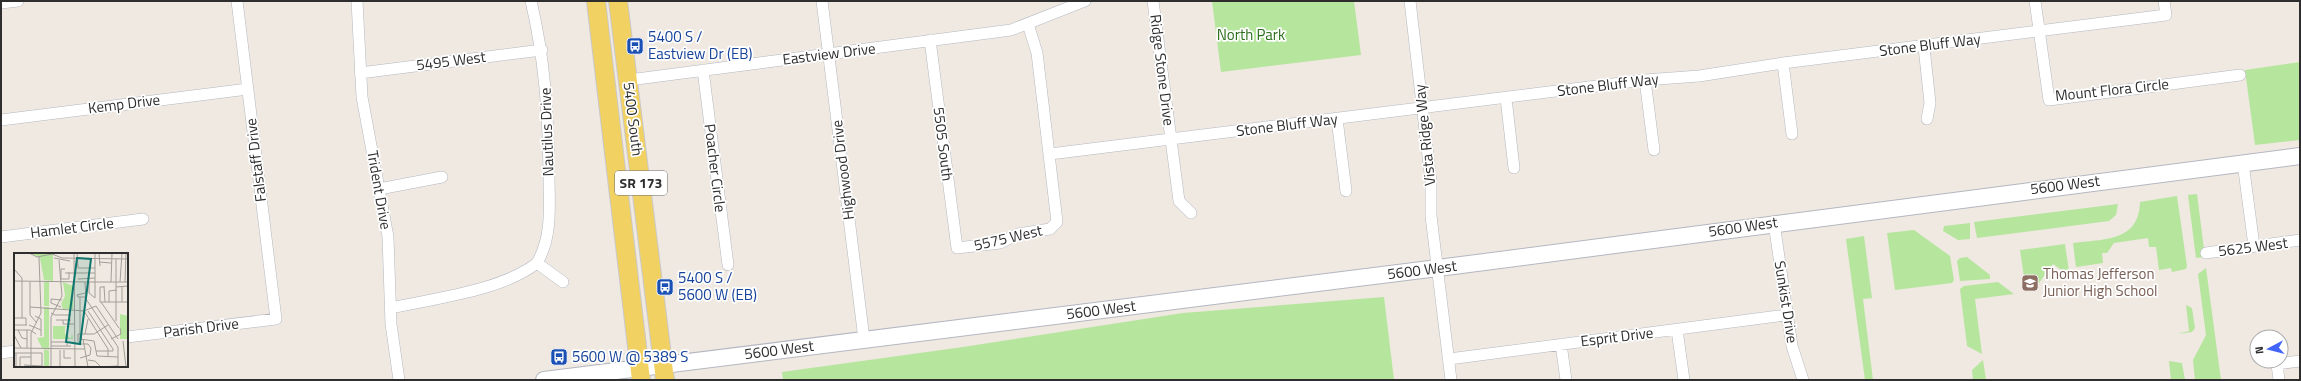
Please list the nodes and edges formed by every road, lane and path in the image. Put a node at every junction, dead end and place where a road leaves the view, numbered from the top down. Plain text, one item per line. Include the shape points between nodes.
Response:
1 (18, 1) edge
2 (237, 1) edge
3 (357, 1) edge
4 (531, 1) edge
5 (596, 1) edge
6 (610, 1) edge
7 (618, 1) edge
8 (822, 1) edge
9 (1085, 1) edge
10 (1153, 1) edge
11 (1410, 1) edge
12 (2035, 1) edge
13 (2164, 1) edge
14 (1, 3) edge
15 (1028, 24) junction
16 (2039, 32) junction
17 (930, 40) junction
18 (1924, 47) junction
19 (542, 50) junction
20 (829, 54) junction
21 (1783, 63) junction
22 (703, 70) junction
23 (360, 73) junction
24 (2240, 75) dead end
25 (629, 80) junction
26 (1645, 80) junction
27 (248, 89) junction
28 (1506, 98) junction
29 (1422, 108) junction
30 (1337, 119) junction
31 (1927, 119) dead end
32 (1, 120) edge
33 (1792, 134) dead end
34 (1171, 139) junction
35 (1654, 150) dead end
36 (1050, 154) junction
37 (2300, 156) edge
38 (2243, 163) junction
39 (1514, 168) dead end
40 (442, 177) dead end
41 (379, 189) junction
42 (1346, 191) dead end
43 (1191, 213) dead end
44 (143, 219) dead end
45 (1774, 223) junction
46 (1, 237) edge
47 (2300, 240) edge
48 (2254, 246) junction
49 (957, 248) joint
50 (2206, 253) dead end
51 (537, 263) junction
52 (728, 265) dead end
53 (1438, 268) junction
54 (563, 282) dead end
55 (391, 308) junction
56 (1786, 315) junction
57 (276, 319) joint
58 (1677, 330) junction
59 (128, 337) edge
60 (864, 339) junction
61 (1561, 344) junction
62 (14, 351) edge
63 (1, 353) edge
64 (1448, 359) junction
65 (2300, 361) edge
66 (664, 372) edge
67 (641, 374) edge
68 (399, 380) edge
69 (544, 380) edge
70 (1451, 380) edge
71 (1566, 380) edge
72 (1684, 380) edge
73 (1803, 380) edge
74 (2279, 380) edge

1 - 14 street
2 - 27 street, Falstaff Drive
3 - 23 street, Trident Drive
4 - 19 street, Nautilus Drive
5 - 67 main road, 5400 South / SR 173
6 - 25 main road via 618,64 622,74
7 - 25 main road, 5400 South / SR 173
8 - 20 street, Highwood Drive
9 - 15 street, Eastview Drive
10 - 34 street, Ridge Stone Drive
11 - 29 street, Vista Ridge Way
12 - 16 street
13 - 16 street, Stone Bluff Way via 2166,15
15 - 17 street, Eastview Drive via 1011,30
15 - 36 street via 1037,53
16 - 18 street, Stone Bluff Way
16 - 24 street, Mount Flora Circle via 2049,100
17 - 20 street, Eastview Drive
17 - 49 street, 5505 South
18 - 21 street, Stone Bluff Way
18 - 31 street via 1930,102
19 - 23 street, 5495 West
19 - 51 street, Nautilus Drive via 548,101 549,225 544,250
20 - 22 street, Eastview Drive
20 - 60 street, Highwood Drive
21 - 26 street, Stone Bluff Way via 1699,76
21 - 33 street
22 - 25 street, Eastview Drive
22 - 52 street, Poacher Circle
23 - 41 street, Trident Drive
25 - 66 main road, 5400 South / SR 173
26 - 28 street, Stone Bluff Way
26 - 35 street
27 - 32 street, Kemp Drive
27 - 57 street, Falstaff Drive
28 - 29 street, Stone Bluff Way
28 - 39 street
29 - 30 street, Stone Bluff Way
29 - 53 street, Vista Ridge Way
30 - 34 street, Stone Bluff Way
30 - 42 street
34 - 36 street, Stone Bluff Way
34 - 43 street, Ridge Stone Drive via 1179,201
36 - 49 street, 5575 West via 1058,222 1050,229 1018,234 1000,243
37 - 38 main road, 5600 West
38 - 45 main road, 5600 West
38 - 48 street
40 - 41 street
41 - 55 street, Trident Drive via 388,237
44 - 46 street, Hamlet Circle
45 - 53 main road, 5600 West
45 - 56 street, Sunkist Drive
47 - 48 street, 5625 West
48 - 50 street, 5625 West
51 - 54 street
51 - 55 street via 512,279
53 - 60 main road, 5600 West
53 - 64 street, Vista Ridge Way
55 - 68 street, Trident Drive
56 - 58 street, Esprit Drive
56 - 73 street, Sunkist Drive via 1792,346
57 - 59 street, Parish Drive
58 - 61 street, Esprit Drive
58 - 72 street
60 - 66 main road, 5600 West
61 - 64 street, Esprit Drive
61 - 71 street
62 - 63 street
64 - 70 street, Vista Ridge Way
65 - 74 street via 2278,364
66 - 67 main road, 5600 West
67 - 69 main road, 5600 West

